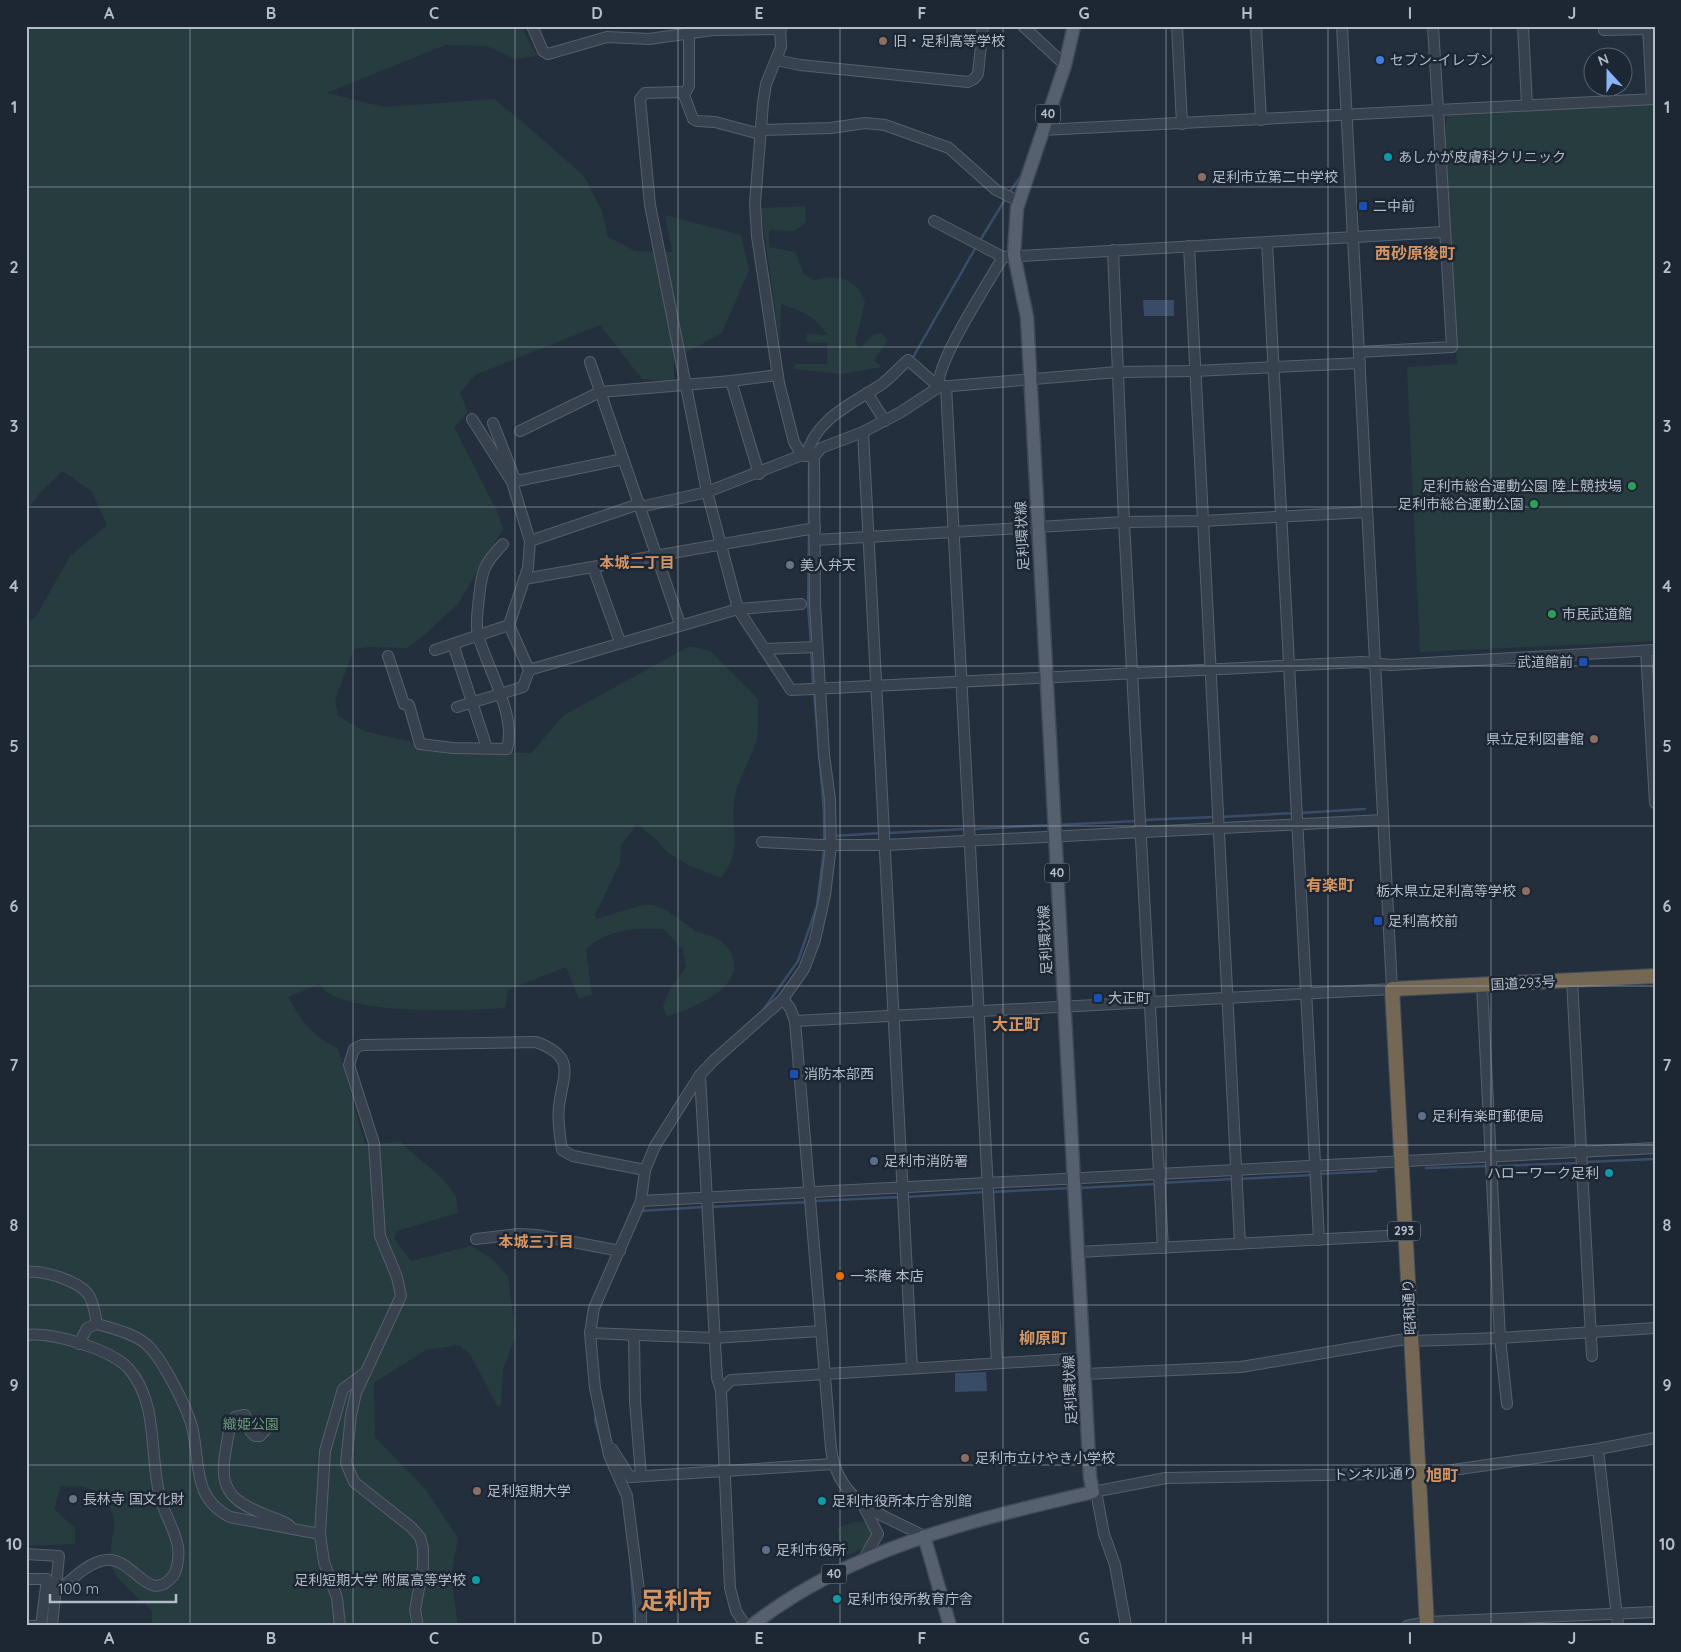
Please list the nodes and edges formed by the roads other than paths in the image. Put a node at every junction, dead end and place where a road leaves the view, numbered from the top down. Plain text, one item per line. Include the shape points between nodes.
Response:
1 (532, 26) edge
2 (619, 26) edge
3 (983, 26) edge
4 (1022, 26) edge
5 (1074, 26) edge
6 (1177, 26) edge
7 (1256, 26) edge
8 (1342, 26) edge
9 (1433, 26) edge
10 (1523, 26) edge
11 (731, 28) edge
12 (780, 28) edge
13 (1604, 30) dead end
14 (1650, 30) edge
15 (689, 33) junction
16 (624, 38) junction
17 (776, 60) junction
18 (1062, 63) junction
19 (684, 95) junction
20 (1653, 99) edge
21 (1527, 106) junction
22 (1438, 111) junction
23 (1347, 115) junction
24 (1261, 120) junction
25 (1182, 124) junction
26 (1042, 130) junction
27 (760, 132) junction
28 (1010, 197) junction
29 (934, 221) dead end
30 (1444, 232) junction
31 (1353, 238) junction
32 (1267, 242) junction
33 (1189, 246) junction
34 (1113, 250) junction
35 (1009, 256) junction
36 (1359, 357) junction
37 (590, 362) dead end
38 (1274, 368) junction
39 (1118, 372) junction
40 (1195, 372) junction
41 (778, 375) junction
42 (1030, 379) junction
43 (731, 381) junction
44 (684, 385) junction
45 (942, 386) junction
46 (600, 392) junction
47 (867, 393) junction
48 (472, 419) dead end
49 (885, 421) junction
50 (492, 423) dead end
51 (520, 431) dead end
52 (862, 432) junction
53 (808, 456) junction
54 (623, 459) junction
55 (758, 474) junction
56 (512, 482) junction
57 (707, 492) junction
58 (639, 505) junction
59 (1367, 512) junction
60 (1282, 517) junction
61 (1203, 521) junction
62 (1124, 522) junction
63 (815, 524) junction
64 (1036, 527) junction
65 (954, 531) junction
66 (868, 538) junction
67 (815, 540) junction
68 (530, 541) junction
69 (504, 544) dead end
70 (721, 544) junction
71 (656, 556) junction
72 (593, 566) junction
73 (524, 579) junction
74 (801, 604) dead end
75 (738, 609) junction
76 (680, 624) junction
77 (509, 625) junction
78 (478, 635) junction
79 (620, 642) junction
80 (453, 644) junction
81 (817, 647) junction
82 (764, 649) junction
83 (435, 650) dead end
84 (1651, 650) edge
85 (388, 656) dead end
86 (1375, 664) junction
87 (1289, 666) junction
88 (528, 670) junction
89 (1211, 670) junction
90 (1132, 673) junction
91 (1045, 678) junction
92 (962, 682) junction
93 (876, 687) junction
94 (819, 690) junction
95 (501, 694) junction
96 (472, 702) junction
97 (457, 707) dead end
98 (487, 748) junction
99 (1655, 803) edge
100 (1383, 820) junction
101 (1298, 824) junction
102 (1219, 827) junction
103 (1141, 830) junction
104 (1055, 837) junction
105 (969, 841) junction
106 (762, 842) dead end
107 (885, 845) junction
108 (831, 846) junction
109 (1655, 976) edge
110 (1572, 980) junction
111 (1482, 985) junction
112 (1392, 989) junction
113 (1305, 993) junction
114 (1228, 997) junction
115 (783, 999) junction
116 (1151, 1000) junction
117 (1064, 1006) junction
118 (980, 1010) junction
119 (894, 1015) junction
120 (795, 1020) junction
121 (700, 1075) junction
122 (1655, 1148) edge
123 (1581, 1152) junction
124 (1490, 1156) junction
125 (1401, 1161) junction
126 (1315, 1166) junction
127 (646, 1170) junction
128 (1236, 1170) junction
129 (1159, 1174) junction
130 (1073, 1179) junction
131 (988, 1182) junction
132 (902, 1186) junction
133 (809, 1192) junction
134 (706, 1197) junction
135 (641, 1201) junction
136 (1405, 1235) junction
137 (476, 1239) dead end
138 (1319, 1240) junction
139 (1240, 1244) junction
140 (1163, 1248) junction
141 (620, 1251) junction
142 (1077, 1252) junction
143 (26, 1272) edge
144 (97, 1324) junction
145 (1655, 1328) edge
146 (821, 1331) junction
147 (590, 1333) junction
148 (1590, 1333) junction
149 (26, 1335) edge
150 (634, 1335) junction
151 (714, 1338) junction
152 (1500, 1338) junction
153 (1411, 1339) junction
154 (79, 1344) junction
155 (1592, 1356) dead end
156 (1084, 1358) junction
157 (997, 1363) junction
158 (912, 1368) junction
159 (824, 1373) junction
160 (363, 1374) junction
161 (1084, 1374) junction
162 (721, 1390) junction
163 (1508, 1404) dead end
164 (265, 1431) dead end
165 (1655, 1438) edge
166 (606, 1440) junction
167 (1598, 1449) junction
168 (833, 1464) junction
169 (726, 1471) junction
170 (1418, 1473) junction
171 (641, 1476) junction
172 (1093, 1492) junction
173 (863, 1504) junction
174 (292, 1529) junction
175 (320, 1534) junction
176 (924, 1536) junction
177 (26, 1554) edge
178 (864, 1558) junction
179 (26, 1580) edge
180 (55, 1593) junction
181 (1655, 1612) edge
182 (1616, 1614) junction
183 (1506, 1622) edge
184 (1427, 1624) edge
185 (29, 1626) edge
186 (41, 1626) edge
187 (52, 1626) edge
188 (340, 1626) edge
189 (418, 1626) edge
190 (641, 1626) edge
191 (746, 1626) edge
192 (751, 1626) edge
193 (950, 1626) edge
194 (1126, 1626) edge
195 (1406, 1626) edge
196 (1618, 1626) edge

1 - 16 street via 543,51 548,54 607,36
2 - 16 street
3 - 17 street via 978,74 968,82
4 - 18 street
5 - 18 main road, 足利環状線 / 40
6 - 25 street
7 - 24 street
8 - 23 street
9 - 22 street
10 - 21 street
11 - 12 street
11 - 15 street
12 - 17 street
13 - 14 street
14 - 20 street
15 - 16 street via 649,39
15 - 19 street via 689,86
17 - 27 street via 766,84
18 - 26 main road, 足利環状線 / 40
19 - 27 street via 693,119 697,121
19 - 44 street via 680,92 645,93 640,99 650,205
20 - 21 street
21 - 22 street
22 - 23 street
22 - 30 street
23 - 24 street
23 - 31 street
24 - 25 street
25 - 26 street
26 - 28 main road, 足利環状線 / 40
27 - 28 street via 865,123 885,125 950,148
27 - 41 street via 755,203 757,236
28 - 35 main road, 足利環状線 / 40
29 - 35 street
30 - 31 street
30 - 36 street via 1452,347
31 - 32 street
31 - 36 street
32 - 33 street
32 - 38 street
33 - 34 street
33 - 40 street
34 - 35 street
34 - 39 street
35 - 42 main road, 足利環状線 / 40 via 1026,310
35 - 45 street via 952,348 939,377
36 - 38 street
36 - 59 street
37 - 46 street
38 - 40 street
38 - 60 street
39 - 40 street
39 - 42 street
39 - 62 street
40 - 61 street
41 - 43 street
41 - 53 street via 794,442
42 - 45 street
42 - 64 main road, 足利環状線 / 40
43 - 44 street
43 - 55 street
44 - 46 street
44 - 57 street
45 - 47 street via 908,360 884,383
45 - 49 street
45 - 65 street
46 - 51 street
46 - 54 street
47 - 49 street
47 - 53 street via 836,412 810,440
48 - 56 street
49 - 52 street
50 - 56 street via 514,477
52 - 53 street
52 - 66 street
53 - 55 street
53 - 63 street
54 - 56 street
54 - 58 street
55 - 57 street
56 - 68 street
57 - 58 street
57 - 70 street
58 - 68 street
58 - 71 street
59 - 60 street
59 - 86 street
60 - 61 street
60 - 87 street
61 - 62 street
61 - 89 street
62 - 64 street
62 - 90 street
63 - 67 street
63 - 70 street
64 - 65 street
64 - 91 main road, 足利環状線 / 40
65 - 66 street
65 - 92 street
66 - 67 street
66 - 93 street
67 - 81 street
68 - 73 street
69 - 78 street via 482,571 476,621
70 - 71 street
70 - 75 street
71 - 72 street
71 - 76 street
72 - 73 street
72 - 79 street
73 - 77 street
74 - 75 street
75 - 76 street
75 - 82 street
76 - 79 street
77 - 78 street
77 - 88 street
78 - 80 street
78 - 95 street
79 - 88 street
80 - 83 street
80 - 96 street
81 - 82 street
81 - 94 street
82 - 94 street via 791,690
84 - 86 street
84 - 99 street
85 - 98 street via 404,704 409,705 420,744
86 - 87 street
86 - 100 street
87 - 89 street
87 - 101 street
88 - 95 street via 523,687
89 - 90 street
89 - 102 street
90 - 91 street
90 - 103 street
91 - 92 street
91 - 104 main road, 足利環状線 / 40
92 - 93 street
92 - 105 street
93 - 94 street
93 - 107 street
94 - 108 street via 830,799
95 - 96 street
95 - 98 street via 510,738 507,749
96 - 97 street
96 - 98 street
100 - 101 street
100 - 112 street
101 - 102 street
101 - 113 street
102 - 103 street
102 - 114 street
103 - 104 street
103 - 116 street
104 - 105 street
104 - 117 main road, 足利環状線 / 40
105 - 107 street
105 - 118 street
106 - 108 street
107 - 108 street
107 - 119 street
108 - 115 street via 815,940 804,969
109 - 110 highway, 国道293号
110 - 111 highway, 国道293号
110 - 123 street
111 - 112 highway, 国道293号
111 - 124 street
112 - 113 street
112 - 125 highway, 昭和通り / 293
113 - 114 street
113 - 126 street
114 - 116 street
114 - 128 street
115 - 120 street
115 - 121 street
116 - 117 street
116 - 129 street
117 - 118 street
117 - 130 main road, 足利環状線 / 40
118 - 119 street
118 - 131 street
119 - 120 street
119 - 132 street
120 - 133 street
121 - 127 street via 655,1146
121 - 134 street
122 - 123 street
123 - 124 street
123 - 148 street
124 - 125 street
124 - 152 street
125 - 126 street
125 - 136 highway, 昭和通り / 293
126 - 128 street
126 - 138 street
127 - 135 street
127 - 160 street via 573,1156 562,1150 559,1106 565,1070 560,1057 549,1047 536,1042 362,1046 354,1049 349,1065 374,1143 380,1236 397,1277 401,1296 396,1312
128 - 129 street
128 - 139 street
129 - 130 street
129 - 140 street
130 - 131 street
130 - 142 main road, 足利環状線 / 40
131 - 132 street
131 - 157 street
132 - 133 street
132 - 158 street
133 - 134 street
133 - 146 street
134 - 135 street
134 - 151 street
135 - 141 street
136 - 138 street
136 - 153 highway, 昭和通り / 293
137 - 141 street via 536,1235
138 - 139 street
139 - 140 street
140 - 142 street
141 - 147 street via 594,1308
142 - 156 main road, 足利環状線 / 40
143 - 144 street via 79,1286 91,1300
144 - 154 street via 87,1328
144 - 174 street via 145,1343 164,1367 193,1429 199,1477 210,1504 230,1517
145 - 148 street
146 - 151 street
146 - 159 street
147 - 150 street
147 - 166 street via 595,1388
148 - 152 street
148 - 155 street
149 - 154 street via 43,1335
150 - 151 street
150 - 171 street
151 - 162 street
152 - 153 street
152 - 163 street
153 - 161 street via 1241,1367
153 - 170 highway, 昭和通り / 293
154 - 180 street via 114,1358 128,1368 138,1382 150,1420 155,1476 178,1547 178,1561 175,1574 165,1584 153,1586 141,1581 132,1569 121,1562 106,1560 94,1564
156 - 157 street
156 - 161 main road, 足利環状線 / 40
157 - 158 street
158 - 159 street
159 - 162 street via 731,1380
159 - 168 street
160 - 175 street via 343,1388 333,1418 325,1451
160 - 189 street via 351,1415 346,1463 354,1482 420,1537 423,1567 415,1610
161 - 172 main road, 足利環状線 / 40
162 - 169 street
164 - 174 street via 255,1436 245,1416 235,1417 223,1465 224,1481 239,1503 288,1523
165 - 167 street, トンネル通り
166 - 171 street via 630,1477
166 - 190 street via 609,1456 628,1496
167 - 170 street, トンネル通り
167 - 182 street
168 - 169 street
168 - 173 street via 845,1487
169 - 171 street
169 - 191 street via 730,1588 734,1606
170 - 172 street, トンネル通り via 1166,1478
170 - 184 highway, 昭和通り / 293
172 - 176 main road, 40 via 987,1517
172 - 194 street via 1115,1565
173 - 176 street
173 - 178 street via 878,1534
174 - 175 street
175 - 188 street via 324,1562 337,1598
176 - 178 main road, 40
176 - 193 main road
177 - 180 street via 59,1556
178 - 192 main road, 40 via 791,1598
179 - 186 street via 46,1579
180 - 187 street
181 - 182 street
182 - 183 street
182 - 196 street
183 - 184 street
184 - 195 street
185 - 186 street

